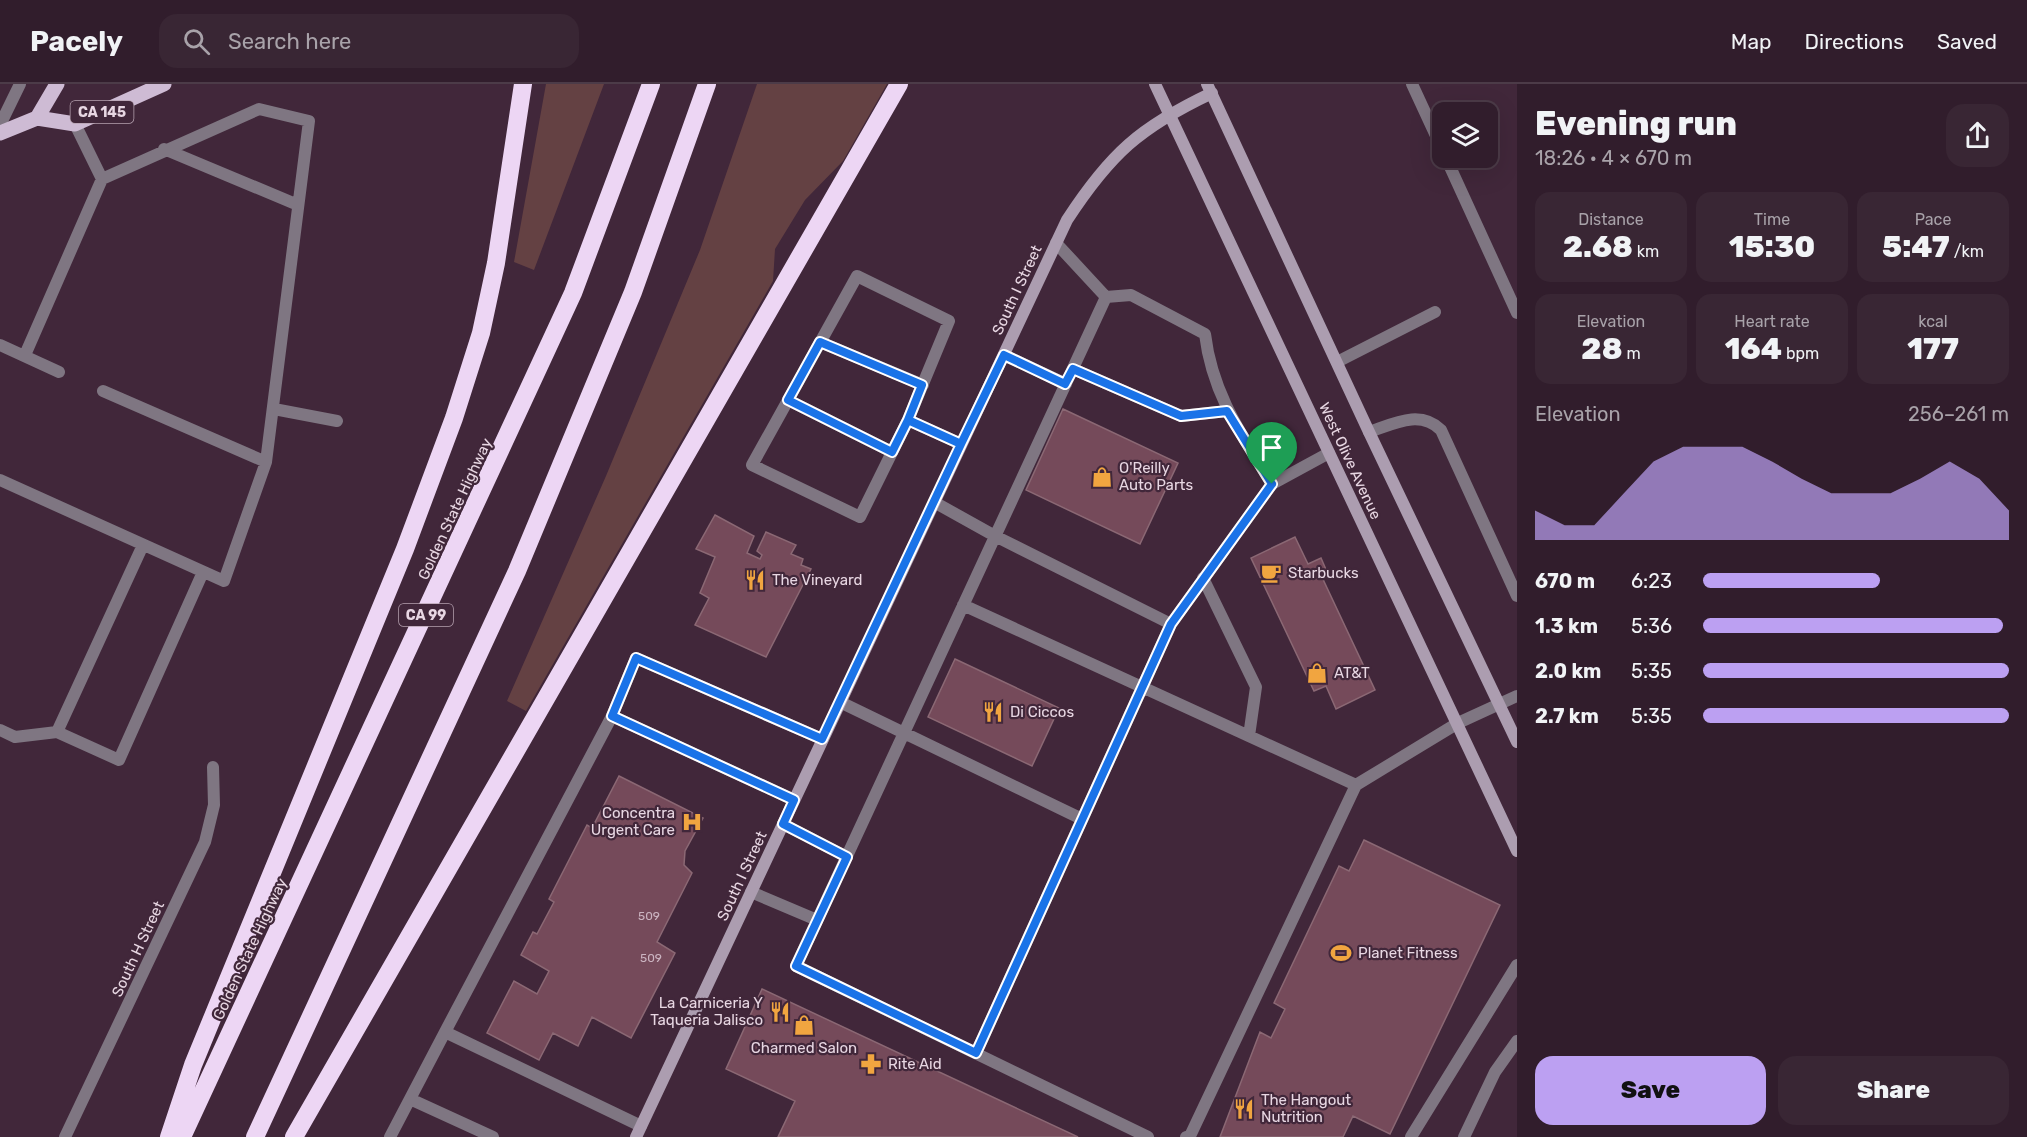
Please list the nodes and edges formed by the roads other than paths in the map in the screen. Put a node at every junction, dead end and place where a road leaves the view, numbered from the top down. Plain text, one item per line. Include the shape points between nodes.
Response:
1 (20, 84) edge
2 (57, 84) edge
3 (164, 84) edge
4 (523, 84) edge
5 (651, 84) edge
6 (707, 84) edge
7 (899, 84) edge
8 (1155, 84) edge
9 (1412, 84) edge
10 (1210, 89) edge
11 (1169, 113) junction
12 (37, 118) junction
13 (75, 124) junction
14 (0, 125) edge
15 (1432, 127) edge
16 (0, 133) edge
17 (164, 149) junction
18 (1451, 168) edge
19 (102, 179) junction
20 (298, 205) junction
21 (1056, 243) junction
22 (1106, 297) junction
23 (1435, 312) dead end
24 (1517, 313) edge
25 (820, 342) junction
26 (0, 345) edge
27 (1004, 355) junction
28 (25, 356) junction
29 (1337, 362) junction
30 (1073, 369) junction
31 (59, 372) dead end
32 (1065, 384) junction
33 (922, 385) junction
34 (103, 391) dead end
35 (788, 400) junction
36 (274, 409) junction
37 (1227, 411) junction
38 (908, 420) junction
39 (337, 421) dead end
40 (1369, 432) junction
41 (961, 444) junction
42 (892, 452) junction
43 (1329, 453) junction
44 (266, 462) junction
45 (0, 480) edge
46 (1272, 484) junction
47 (934, 502) junction
48 (995, 536) junction
49 (143, 545) junction
50 (203, 572) junction
51 (1203, 578) junction
52 (1517, 596) edge
53 (963, 605) junction
54 (1171, 624) junction
55 (1142, 687) junction
56 (1517, 696) edge
57 (840, 702) junction
58 (1499, 704) junction
59 (612, 716) junction
60 (1458, 723) junction
61 (0, 730) edge
62 (57, 732) junction
63 (905, 732) junction
64 (1249, 736) junction
65 (822, 739) junction
66 (1517, 742) edge
67 (213, 767) dead end
68 (1356, 784) junction
69 (794, 800) junction
70 (1082, 819) junction
71 (783, 824) junction
72 (1517, 851) edge
73 (847, 857) junction
74 (751, 892) junction
75 (817, 920) junction
76 (1517, 965) edge
77 (445, 1032) junction
78 (1517, 1041) edge
79 (976, 1053) junction
80 (410, 1099) junction
81 (639, 1132) edge
82 (65, 1137) edge
83 (169, 1137) edge
84 (182, 1137) edge
85 (255, 1137) edge
86 (294, 1137) edge
87 (390, 1137) edge
88 (493, 1137) edge
89 (1148, 1137) edge
90 (1188, 1137) edge
91 (1411, 1137) edge
92 (1464, 1137) edge

1 - 14 street
2 - 12 main road, CA 145
3 - 13 main road, CA 145
4 - 83 highway via 496,263 481,333 454,418 405,549 193,1065
5 - 84 highway, Golden State Highway / CA 99 via 573,293
6 - 85 highway via 633,292 517,571
7 - 86 highway
8 - 11 main road, West Olive Avenue
9 - 15 street
10 - 11 main road, South I Street
10 - 29 main road, West Olive Avenue
11 - 21 main road, South I Street via 1141,132 1094,178
11 - 43 main road, West Olive Avenue
12 - 13 main road, CA 145
12 - 16 main road
13 - 19 street
17 - 19 street
17 - 20 street
17 - 20 street via 259,109 309,121
18 - 24 street
19 - 28 street
20 - 36 street
21 - 22 street
21 - 27 main road, South I Street
22 - 30 street
22 - 37 street via 1131,295 1205,334 1209,365
23 - 29 street
25 - 33 street
25 - 33 street via 857,276 949,321
25 - 35 street
26 - 28 street
27 - 32 street
27 - 41 main road, South I Street
28 - 31 street
29 - 40 main road, West Olive Avenue
30 - 32 street
30 - 37 street via 1181,416
32 - 48 street
33 - 38 street
34 - 44 street
35 - 42 street
35 - 42 street via 752,465 860,517
36 - 39 street
36 - 44 street
37 - 46 street
38 - 41 street
38 - 42 street
40 - 52 street via 1406,419 1433,422 1442,430
40 - 58 main road, West Olive Avenue
41 - 47 main road, South I Street
43 - 46 street
43 - 60 main road, West Olive Avenue
44 - 50 street via 224,581
45 - 49 street
46 - 51 street
47 - 48 street
47 - 57 main road, South I Street
48 - 53 street
48 - 54 street
49 - 50 street
49 - 62 street
50 - 62 street via 118,760
51 - 54 street
51 - 64 street via 1256,687
53 - 55 street
53 - 63 street
54 - 55 street
55 - 64 street
55 - 70 street
56 - 58 street
57 - 63 street
57 - 65 main road, South I Street
58 - 60 street
58 - 66 main road, West Olive Avenue
59 - 65 street via 636,658
59 - 69 street
59 - 77 street
60 - 68 street
60 - 72 main road, West Olive Avenue
61 - 62 street via 15,737
63 - 70 street
63 - 73 street
64 - 68 street
65 - 69 main road, South I Street
67 - 82 street, South H Street via 214,805 205,842
68 - 90 street
69 - 71 main road, South I Street
70 - 79 street
71 - 73 street
71 - 74 main road, South I Street
73 - 75 street
74 - 75 street
74 - 81 main road, South I Street
75 - 79 street via 796,966
76 - 91 street
77 - 80 street
77 - 81 street
78 - 92 street via 1495,1072
79 - 89 street
80 - 87 street
80 - 88 street

